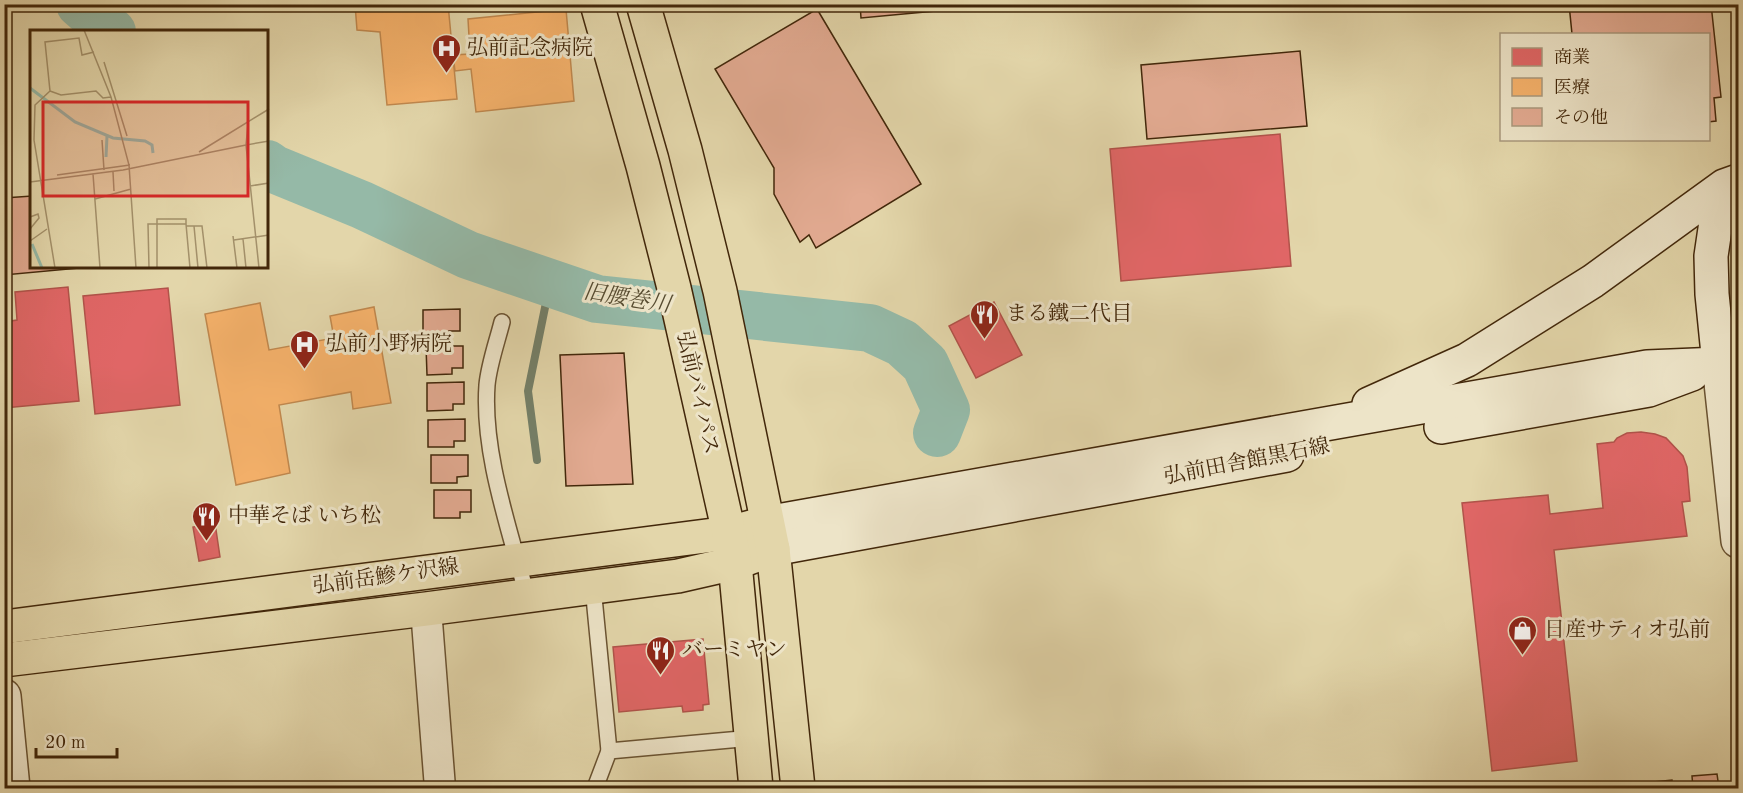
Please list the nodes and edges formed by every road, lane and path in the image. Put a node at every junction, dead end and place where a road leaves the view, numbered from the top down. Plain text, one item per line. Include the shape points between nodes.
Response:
1 (597, 4) edge
2 (643, 4) edge
3 (1738, 183) edge
4 (502, 322) dead end
5 (1729, 363) edge
6 (1321, 425) junction
7 (769, 536) junction
8 (1738, 541) edge
9 (732, 548) junction
10 (518, 560) junction
11 (593, 587) junction
12 (527, 596) junction
13 (426, 609) junction
14 (4, 627) edge
15 (4, 660) edge
16 (4, 696) edge
17 (752, 738) junction
18 (609, 751) junction
19 (12, 789) edge
20 (440, 789) edge
21 (596, 789) edge
22 (756, 789) edge
23 (798, 789) edge

1 - 9 main road, 弘前バイパス via 674,288
2 - 7 main road, 弘前バイパス via 720,291
3 - 5 main road, 弘前田舎館黒石線 via 1725,198 1716,222 1711,256 1712,294
3 - 6 main road, 弘前田舎館黒石線 via 1724,186 1593,281 1467,360
4 - 10 lane via 487,383 487,425
5 - 6 main road, 弘前田舎館黒石線 via 1647,367
5 - 7 main road, 弘前田舎館黒石線 via 1649,390 1318,449
5 - 8 main road
6 - 7 main road, 弘前田舎館黒石線
7 - 9 main road, 弘前岳鰺ケ沢線
7 - 23 main road, 弘前バイパス
9 - 10 main road, 弘前岳鰺ケ沢線
9 - 11 main road via 678,576
9 - 17 main road, 弘前バイパス
10 - 12 lane
10 - 14 main road, 弘前岳鰺ケ沢線
11 - 12 main road
11 - 18 lane
12 - 13 main road
13 - 15 main road
13 - 20 street
16 - 19 main road
17 - 18 lane
17 - 22 main road, 弘前バイパス
18 - 21 lane

